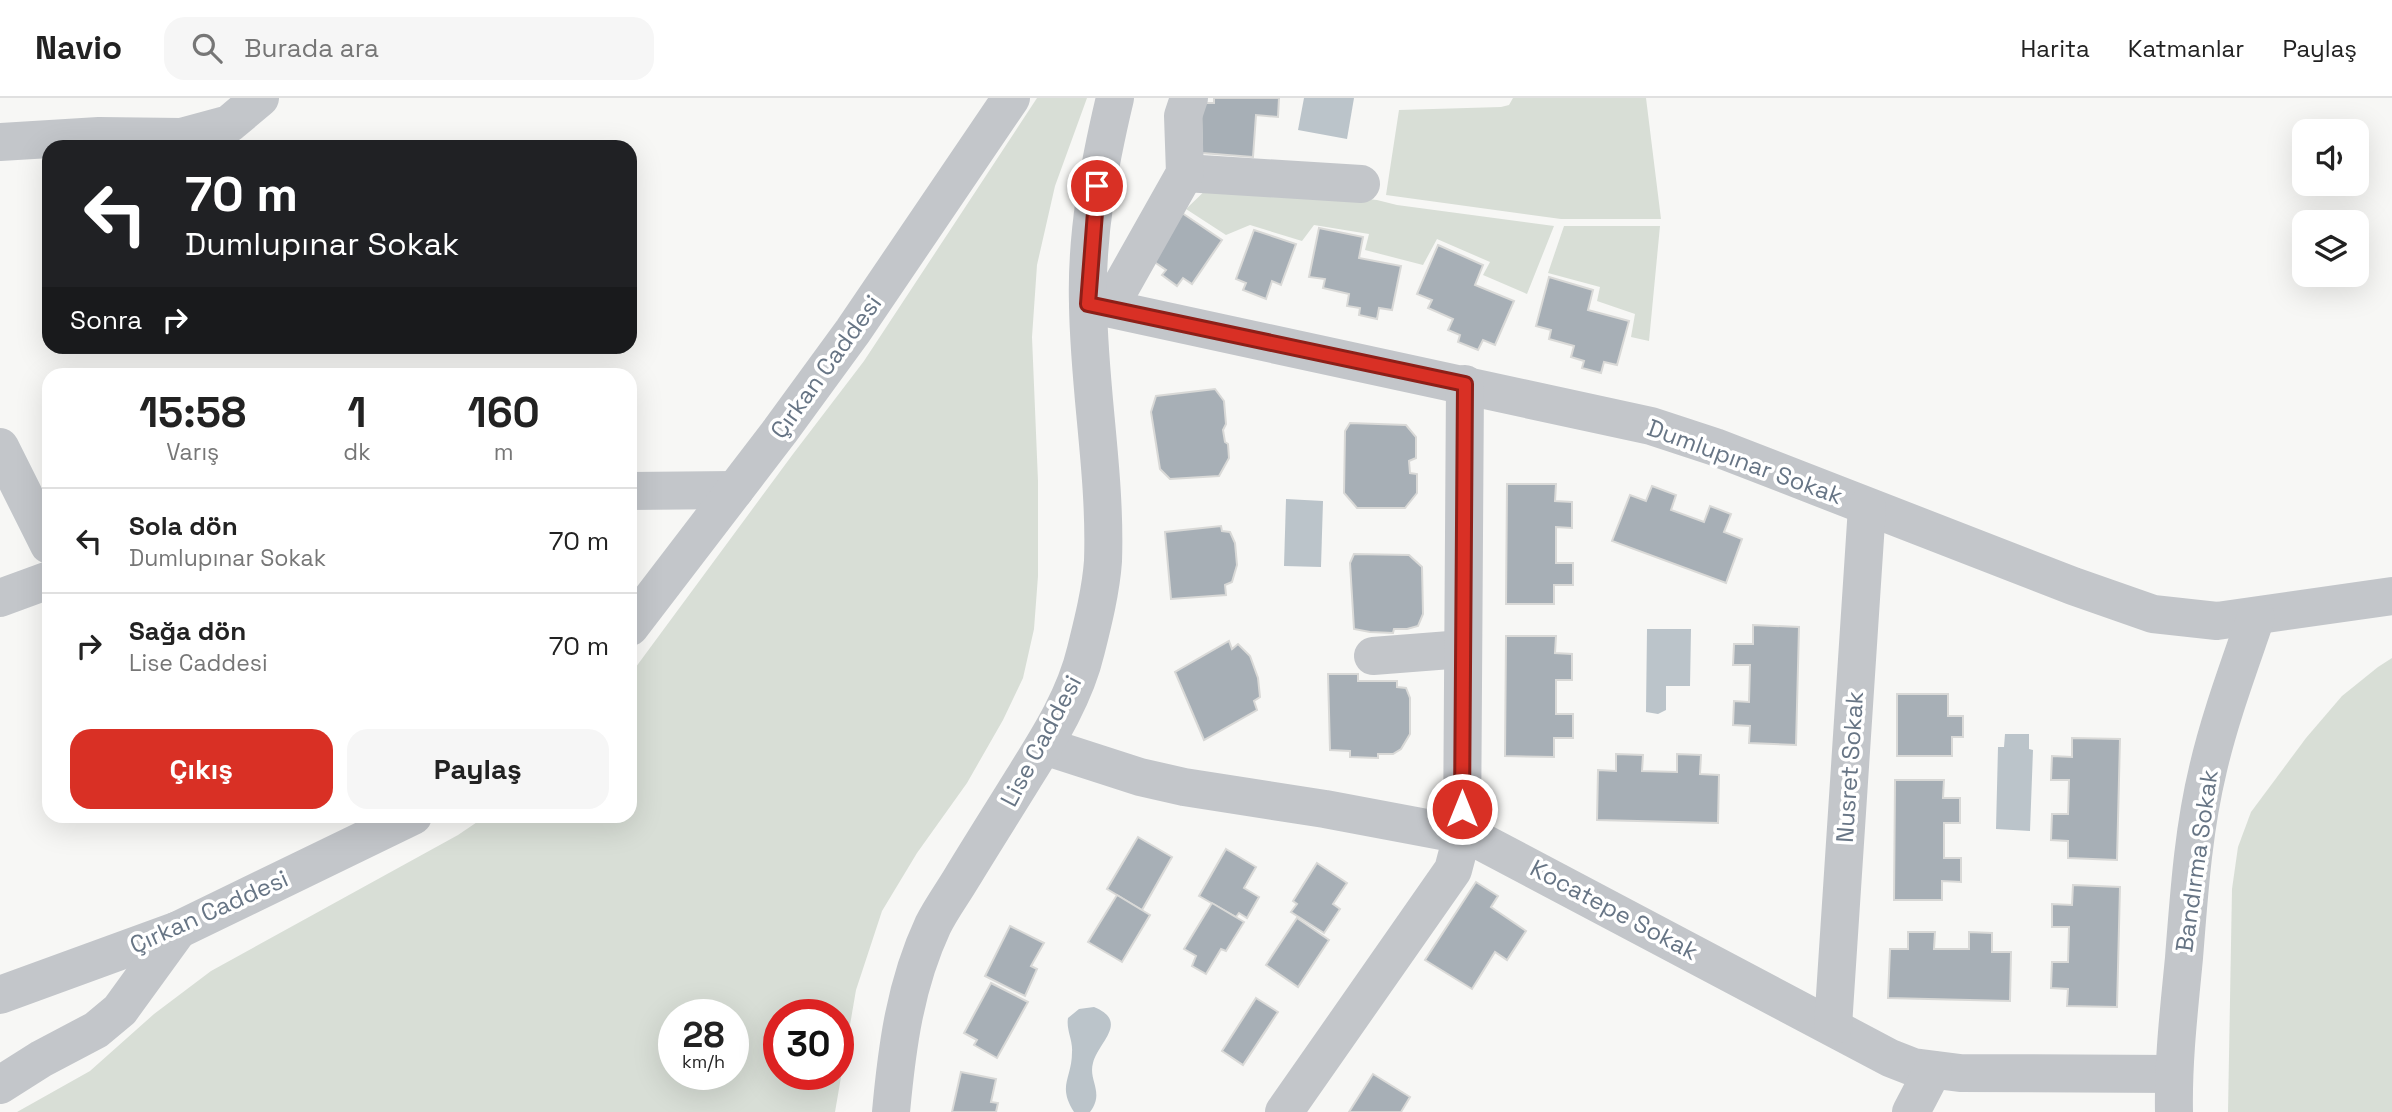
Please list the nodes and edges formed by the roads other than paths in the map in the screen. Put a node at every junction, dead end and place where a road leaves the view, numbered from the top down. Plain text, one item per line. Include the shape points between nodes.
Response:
1 (260, 98) edge
2 (1011, 98) edge
3 (1115, 98) edge
4 (1189, 98) edge
5 (0, 142) edge
6 (1185, 173) junction
7 (1361, 184) dead end
8 (1098, 306) junction
9 (1465, 384) junction
10 (0, 447) edge
11 (735, 490) junction
12 (637, 491) edge
13 (1867, 507) junction
14 (42, 531) edge
15 (42, 583) edge
16 (2392, 596) edge
17 (0, 598) edge
18 (2256, 617) junction
19 (637, 618) edge
20 (1463, 649) junction
21 (1373, 656) dead end
22 (1044, 746) junction
23 (399, 823) edge
24 (1462, 836) junction
25 (178, 930) junction
26 (0, 995) edge
27 (1833, 1026) junction
28 (1933, 1070) junction
29 (2174, 1074) junction
30 (0, 1085) edge
31 (891, 1112) edge
32 (1284, 1112) edge
33 (1911, 1112) edge
34 (2175, 1112) edge

1 - 5 street via 229,124 181,137
2 - 11 street, Çırkan Caddesi via 853,331
3 - 8 street, Lise Caddesi via 1100,161 1090,256
4 - 6 street via 1183,116
6 - 7 street
6 - 8 street
8 - 9 street, Dumlupınar Sokak
8 - 22 street, Lise Caddesi via 1103,563 1086,654
9 - 13 street, Dumlupınar Sokak via 1650,426
9 - 20 street
10 - 14 street
11 - 12 street
11 - 19 street, Çırkan Caddesi
13 - 18 street, Dumlupınar Sokak via 2153,614 2217,621
13 - 27 street, Nusret Sokak
15 - 17 street
16 - 18 street, Dumlupınar Sokak
18 - 29 street, Bandırma Sokak via 2208,770 2190,883
20 - 21 street
20 - 24 street
22 - 24 street, Kocatepe Sokak via 1184,787
22 - 31 street, Lise Caddesi via 934,923 907,997
23 - 25 street, Çırkan Caddesi
24 - 27 street, Kocatepe Sokak via 1498,849
24 - 32 street via 1453,870
25 - 26 street, Çırkan Caddesi
25 - 30 street via 120,1010 96,1030
27 - 28 street, Kocatepe Sokak via 1890,1058
28 - 29 street, Kocatepe Sokak
28 - 33 street
29 - 34 street, Bandırma Sokak

